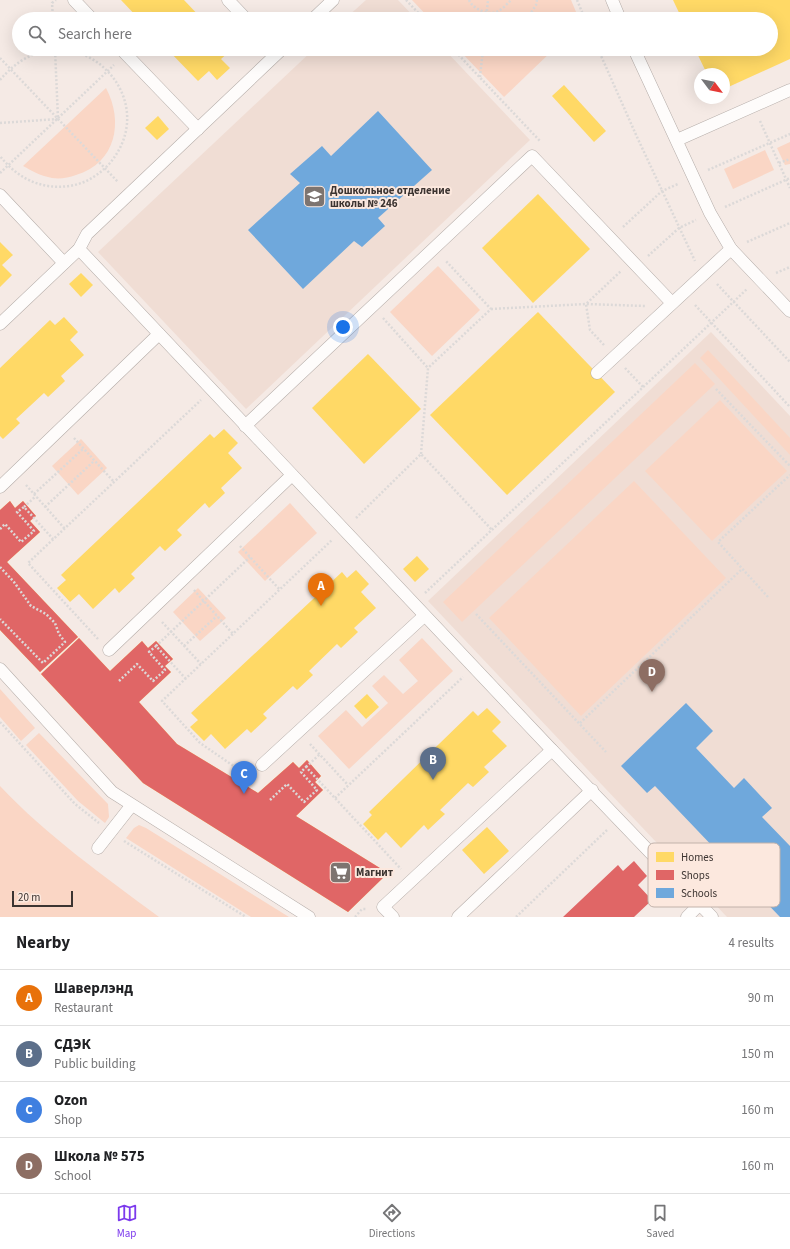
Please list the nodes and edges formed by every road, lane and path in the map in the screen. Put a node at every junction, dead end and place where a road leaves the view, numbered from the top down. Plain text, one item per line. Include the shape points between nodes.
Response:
1 (56, 0) edge
2 (74, 0) edge
3 (228, 0) edge
4 (333, 0) edge
5 (406, 0) edge
6 (469, 0) edge
7 (488, 0) edge
8 (511, 0) edge
9 (537, 0) edge
10 (577, 0) edge
11 (612, 0) edge
12 (53, 12) edge
13 (85, 12) edge
14 (239, 12) edge
15 (320, 12) edge
16 (417, 12) edge
17 (487, 12) junction
18 (531, 12) edge
19 (582, 12) edge
20 (617, 12) edge
21 (28, 56) edge
22 (55, 56) edge
23 (88, 56) edge
24 (119, 56) edge
25 (128, 56) edge
26 (272, 56) edge
27 (460, 56) edge
28 (482, 56) edge
29 (601, 56) edge
30 (637, 56) edge
31 (0, 58) edge
32 (10, 68) junction
33 (108, 71) junction
34 (480, 77) junction
35 (0, 80) edge
36 (790, 90) edge
37 (753, 105) junction
38 (58, 119) junction
39 (0, 123) edge
40 (198, 129) junction
41 (790, 134) edge
42 (677, 140) junction
43 (770, 143) junction
44 (0, 156) edge
45 (532, 156) junction
46 (790, 159) edge
47 (779, 163) junction
48 (8, 166) junction
49 (105, 169) junction
50 (707, 171) dead end
51 (0, 173) edge
52 (788, 179) edge
53 (682, 182) dead end
54 (790, 188) edge
55 (662, 191) junction
56 (129, 194) junction
57 (0, 195) edge
58 (724, 207) dead end
59 (698, 219) dead end
60 (790, 223) edge
61 (680, 228) junction
62 (610, 239) junction
63 (434, 248) junction
64 (79, 249) junction
65 (731, 250) junction
66 (64, 263) junction
67 (634, 264) junction
68 (705, 272) junction
69 (761, 280) junction
70 (684, 292) junction
71 (733, 301) junction
72 (586, 304) junction
73 (670, 305) junction
74 (373, 306) junction
75 (491, 309) junction
76 (790, 311) edge
77 (711, 323) junction
78 (0, 324) edge
79 (159, 334) junction
80 (615, 357) junction
81 (790, 362) edge
82 (428, 368) junction
83 (597, 373) dead end
84 (643, 387) junction
85 (716, 389) dead end
86 (212, 390) junction
87 (790, 407) edge
88 (246, 426) junction
89 (78, 442) dead end
90 (83, 449) junction
91 (421, 454) junction
92 (94, 461) junction
93 (790, 466) edge
94 (14, 473) junction
95 (292, 475) junction
96 (790, 475) edge
97 (114, 482) junction
98 (0, 487) edge
99 (35, 495) junction
100 (24, 507) junction
101 (45, 507) junction
102 (0, 529) edge
103 (65, 529) junction
104 (343, 530) junction
105 (492, 530) junction
106 (53, 539) junction
107 (242, 548) dead end
108 (250, 557) junction
109 (0, 567) edge
110 (742, 569) junction
111 (280, 590) junction
112 (195, 592) dead end
113 (768, 597) dead end
114 (203, 601) junction
115 (413, 605) junction
116 (151, 610) junction
117 (476, 614) dead end
118 (217, 616) junction
119 (424, 616) junction
120 (0, 619) edge
121 (171, 632) junction
122 (234, 634) junction
123 (156, 646) junction
124 (184, 646) junction
125 (109, 650) joint
126 (201, 664) junction
127 (0, 668) edge
128 (473, 668) junction
129 (186, 679) junction
130 (119, 681) dead end
131 (580, 724) junction
132 (298, 732) junction
133 (552, 750) junction
134 (606, 752) dead end
135 (320, 754) junction
136 (262, 765) joint
137 (306, 766) junction
138 (348, 785) junction
139 (592, 790) junction
140 (335, 798) junction
141 (270, 800) dead end
142 (131, 806) junction
143 (619, 818) junction
144 (98, 848) dead end
145 (648, 849) edge
146 (411, 881) junction
147 (697, 907) edge
148 (703, 907) edge
149 (309, 917) edge
150 (393, 917) edge
151 (458, 917) edge
152 (516, 917) edge
153 (687, 917) edge
154 (712, 917) edge

1 - 12 path via 52,3
2 - 13 lane
3 - 14 lane
4 - 15 lane
5 - 16 path
6 - 17 path via 478,9
7 - 17 path
8 - 17 path via 496,12
9 - 18 path
10 - 19 path
11 - 20 lane
21 - 32 path
22 - 38 path
23 - 33 path
24 - 33 path
25 - 40 lane
26 - 40 lane
27 - 34 path
28 - 34 path
29 - 55 path
30 - 42 lane
31 - 32 path
32 - 35 path
32 - 38 path
33 - 38 path
33 - 49 path via 116,81 125,101 127,119 124,138 116,156
34 - 45 path via 541,142
36 - 37 lane
37 - 42 lane
37 - 43 path
38 - 39 path
38 - 48 path
38 - 49 path
40 - 56 lane
41 - 43 path
42 - 65 lane via 710,213
43 - 47 path
43 - 50 path
44 - 48 path
45 - 62 lane
45 - 63 lane
46 - 47 path
47 - 52 path
48 - 49 path via 20,176 39,185 58,187 77,185
48 - 51 path
49 - 56 path
52 - 54 path
52 - 58 path
53 - 55 path
55 - 61 path
55 - 62 path
56 - 64 lane via 87,234
57 - 66 lane
59 - 61 path
60 - 65 path
61 - 67 path
61 - 68 path via 694,259
62 - 67 lane
63 - 74 lane
63 - 75 path
64 - 66 lane
64 - 79 lane
65 - 68 lane
65 - 69 lane
66 - 78 lane
67 - 72 path
67 - 73 lane
68 - 70 lane
68 - 71 path
69 - 71 path
69 - 76 lane
70 - 73 lane
70 - 77 path
71 - 77 path
71 - 81 path
72 - 73 path
72 - 75 path
72 - 80 path via 590,330
73 - 80 lane
74 - 82 path
74 - 88 lane
75 - 82 path
77 - 84 path
77 - 87 path
79 - 86 lane
79 - 94 lane
80 - 83 lane
80 - 84 path
82 - 91 path
84 - 105 path
85 - 93 path
86 - 88 lane
86 - 97 path
88 - 95 lane
89 - 90 path
90 - 92 path
90 - 99 path
91 - 104 path
91 - 105 path
92 - 97 path
92 - 101 path
94 - 98 lane
94 - 99 path
95 - 104 lane
95 - 116 lane
96 - 110 path via 718,542
97 - 103 path
99 - 100 path
99 - 101 path
100 - 102 path via 17,512 34,531 21,542 5,524
100 - 106 path
101 - 103 path
103 - 106 path
104 - 111 path
104 - 115 lane
105 - 115 path
106 - 125 path via 28,563
107 - 108 path
108 - 111 path
108 - 114 path
109 - 120 path via 31,606 46,614 54,623 65,642 43,663
110 - 113 path
110 - 131 path
111 - 122 path
112 - 114 path
114 - 118 path
114 - 121 path
115 - 119 lane
116 - 121 path
116 - 125 lane
117 - 131 path
118 - 122 path
118 - 124 path
119 - 128 lane
119 - 132 lane
121 - 123 path
121 - 124 path
122 - 126 path
123 - 129 path
123 - 130 path via 149,652 165,670 153,681 137,664
124 - 126 path
126 - 129 path
127 - 142 lane via 112,792
128 - 133 lane
128 - 138 path
129 - 136 path via 162,701 200,743 238,769 250,760
131 - 134 path
132 - 135 path
132 - 136 lane
133 - 139 lane
133 - 146 lane
135 - 137 path
135 - 138 path
137 - 140 path
137 - 141 path via 300,772 317,790 304,802 287,784
138 - 140 path
139 - 143 lane
139 - 151 lane
140 - 146 path
142 - 144 lane
142 - 149 lane
143 - 145 lane
143 - 152 path
146 - 150 lane via 383,907
147 - 153 lane
148 - 154 lane

